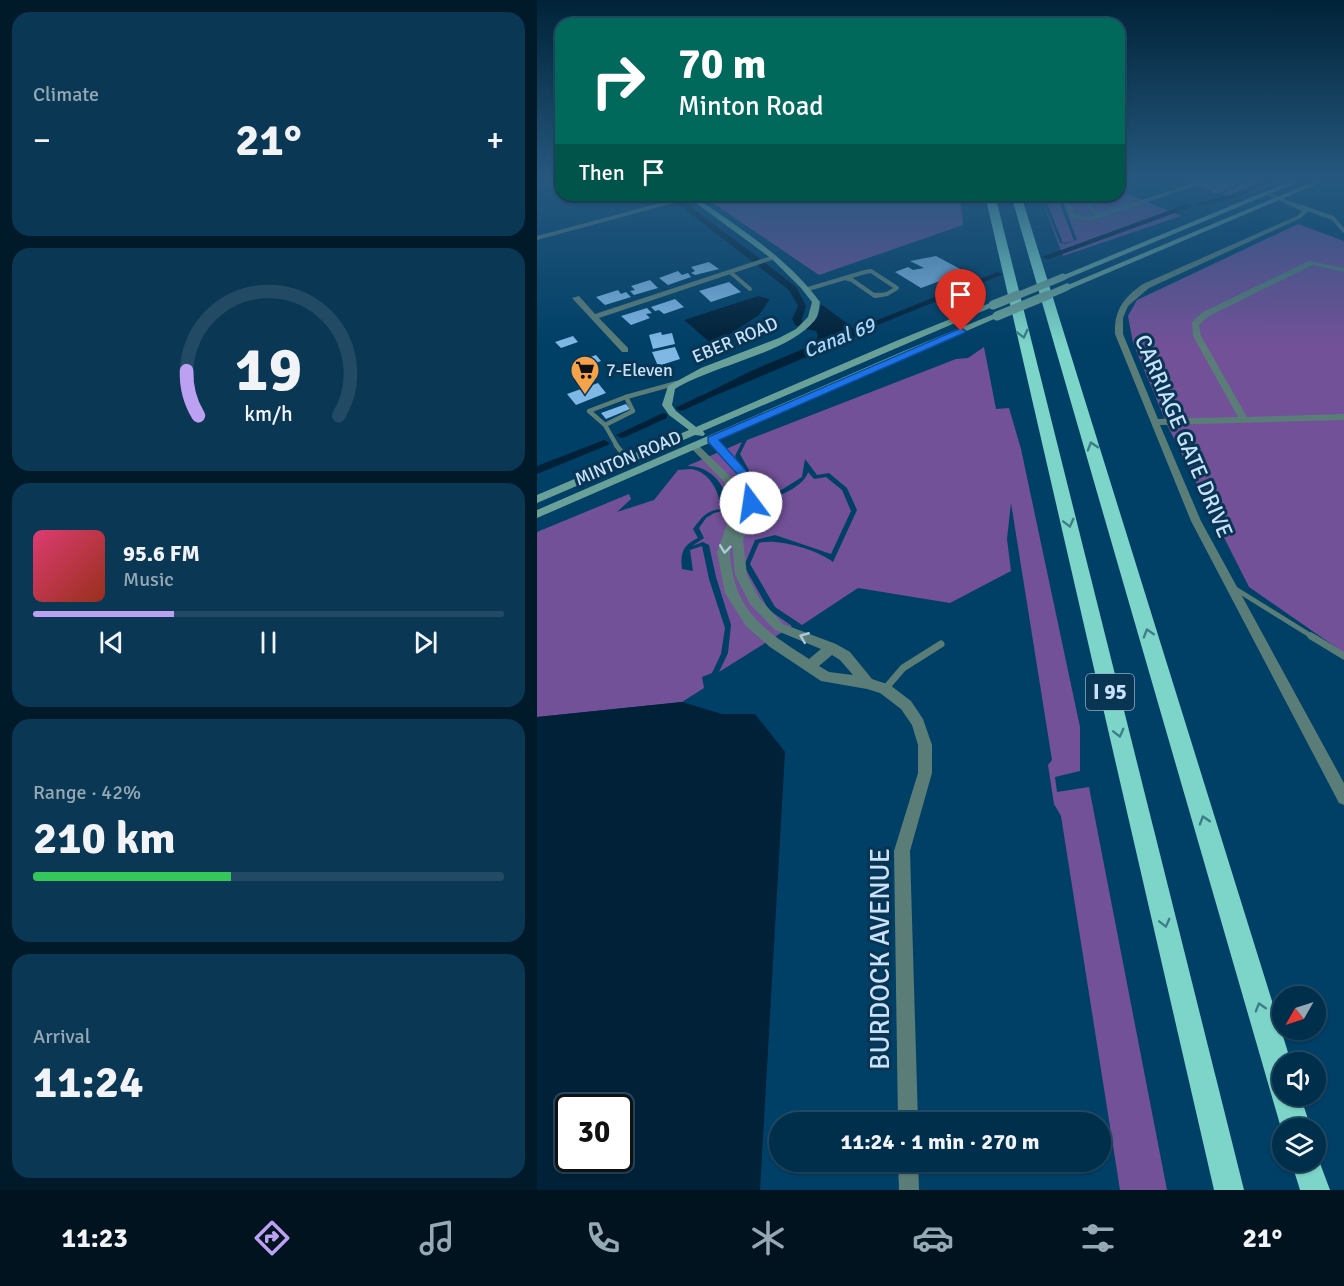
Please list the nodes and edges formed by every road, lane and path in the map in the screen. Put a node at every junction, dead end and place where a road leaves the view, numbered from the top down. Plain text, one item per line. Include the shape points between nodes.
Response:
1 (554, 234) edge
2 (740, 234) edge
3 (999, 234) edge
4 (1028, 234) edge
5 (1171, 234) edge
6 (1196, 234) edge
7 (1262, 234) edge
8 (537, 238) edge
9 (774, 258) junction
10 (1344, 270) edge
11 (730, 272) junction
12 (845, 278) junction
13 (750, 289) dead end
14 (808, 289) junction
15 (576, 298) dead end
16 (593, 317) junction
17 (625, 350) dead end
18 (677, 383) junction
19 (626, 397) junction
20 (1344, 417) edge
21 (1244, 419) junction
22 (1154, 422) junction
23 (605, 425) junction
24 (695, 432) junction
25 (712, 439) junction
26 (695, 447) junction
27 (628, 460) junction
28 (537, 499) edge
29 (537, 514) edge
30 (740, 516) junction
31 (1231, 586) junction
32 (747, 588) junction
33 (731, 593) junction
34 (784, 629) junction
35 (774, 643) junction
36 (941, 644) dead end
37 (831, 648) junction
38 (1344, 656) edge
39 (808, 667) junction
40 (867, 682) junction
41 (885, 689) junction
42 (1344, 798) edge
43 (1274, 1052) edge
44 (908, 1112) edge
45 (908, 1172) edge
46 (1309, 1172) edge
47 (909, 1190) edge
48 (1229, 1190) edge
49 (1315, 1190) edge

1 - 8 street
2 - 9 main road
3 -> 48 highway, I 95
43 -> 4 highway, I 95
5 - 24 main road, MINTON ROAD, bridge via 899,343
6 - 25 main road, MINTON ROAD, bridge
7 - 22 street, CARRIAGE GATE DRIVE via 1146,286 1123,305 1117,319 1119,334
9 - 11 street
9 - 14 main road
10 - 21 street via 1312,263 1206,314 1195,324 1197,336
11 - 13 lane
11 - 16 street
12 - 12 lane via 875,296 897,288 871,271
12 - 14 lane
14 - 18 main road, EBER ROAD via 816,302 813,318 797,331
15 - 16 street
16 - 17 street
18 - 19 lane
18 - 24 main road, EBER ROAD via 671,388 667,405
19 - 23 lane via 633,411
19 - 23 lane via 589,411
20 - 21 street
21 - 22 street
22 - 31 street, CARRIAGE GATE DRIVE via 1196,521
23 - 27 lane
24 - 25 main road, EBER ROAD
24 - 26 main road
24 - 27 main road, MINTON ROAD
25 - 26 main road, MINTON ROAD
25 - 30 street, BURDOCK AVENUE via 745,476 751,503
26 - 29 main road, MINTON ROAD
26 - 30 street, BURDOCK AVENUE via 737,488
27 - 28 main road, MINTON ROAD
30 - 32 street, BURDOCK AVENUE via 737,540 741,575
30 -> 33 street, BURDOCK AVENUE via 723,552
31 - 38 lane
31 - 42 street, CARRIAGE GATE DRIVE
32 - 33 street
32 - 34 street, BURDOCK AVENUE via 754,601
33 - 35 street, BURDOCK AVENUE via 750,623
34 - 35 street
37 -> 34 street, BURDOCK AVENUE
35 - 39 street, BURDOCK AVENUE
36 - 41 lane via 903,668
37 - 39 street
37 - 40 street, BURDOCK AVENUE via 845,656
39 - 40 street, BURDOCK AVENUE via 826,677
40 - 41 street, BURDOCK AVENUE
41 - 44 street, BURDOCK AVENUE via 906,705 918,723 925,745 925,772 902,851
45 - 47 street
46 - 49 highway

